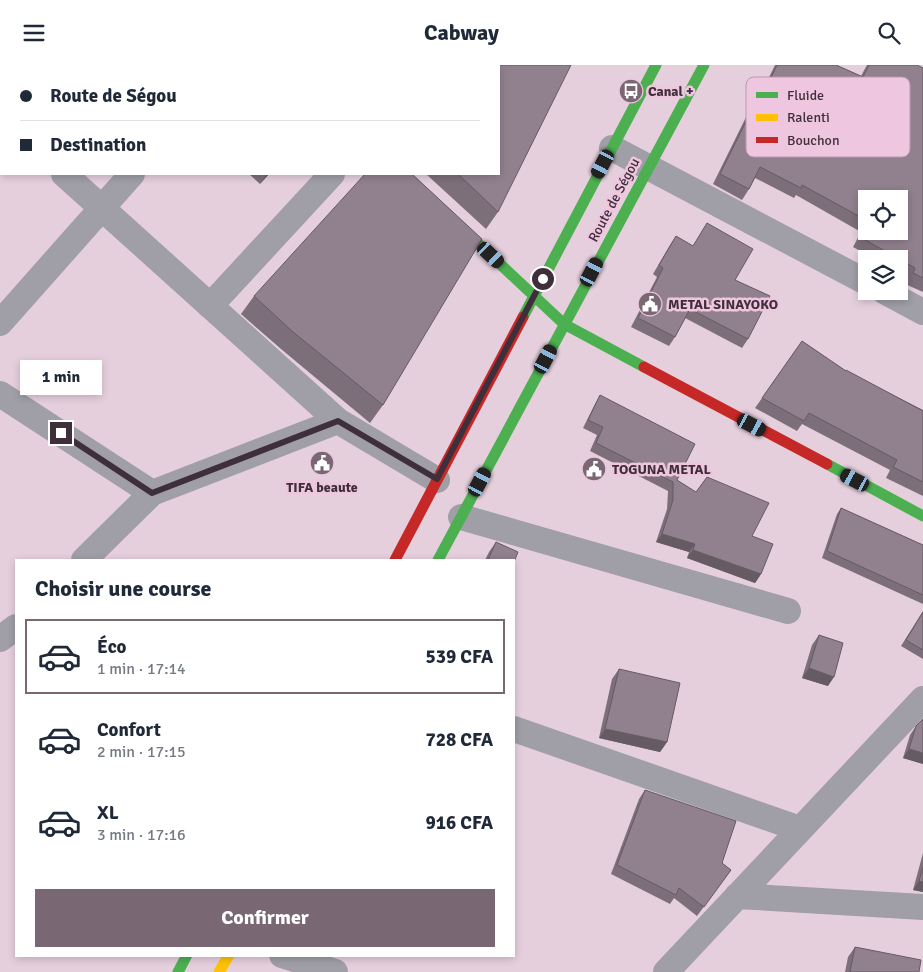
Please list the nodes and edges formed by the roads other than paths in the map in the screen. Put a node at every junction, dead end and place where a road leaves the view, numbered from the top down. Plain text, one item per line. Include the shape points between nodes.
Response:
1 (656, 65) edge
2 (698, 67) edge
3 (612, 148) junction
4 (649, 167) junction
5 (65, 175) edge
6 (131, 175) edge
7 (331, 175) edge
8 (405, 175) edge
9 (102, 208) junction
10 (858, 278) edge
11 (534, 296) junction
12 (902, 300) edge
13 (210, 306) junction
14 (923, 311) edge
15 (0, 323) edge
16 (564, 324) junction
17 (0, 394) edge
18 (338, 421) junction
19 (437, 479) junction
20 (152, 493) junction
21 (923, 516) edge
22 (461, 517) junction
23 (85, 559) edge
24 (396, 559) edge
25 (439, 559) edge
26 (788, 611) dead end
27 (15, 628) edge
28 (0, 639) edge
29 (923, 699) edge
30 (515, 729) edge
31 (800, 829) junction
32 (737, 896) junction
33 (923, 907) edge
34 (186, 957) edge
35 (228, 957) edge
36 (288, 957) edge
37 (178, 972) edge
38 (220, 972) edge
39 (335, 972) edge
40 (666, 972) edge

1 - 3 main road, Route de Ségou
2 - 4 main road, Route de Ségou
3 - 4 street
3 - 11 main road, Route de Ségou
4 - 10 street
4 - 16 main road, Route de Ségou
5 - 9 street
6 - 9 street
7 - 13 street
8 - 11 main road
9 - 13 street
9 - 15 street
11 - 16 main road
11 - 19 main road, Route de Ségou
12 - 14 street
13 - 18 street
16 - 21 main road
16 - 22 main road, Route de Ségou
17 - 20 street
18 - 19 street
18 - 20 street
19 - 24 main road, Route de Ségou
20 - 23 street
22 - 25 main road, Route de Ségou
22 - 26 street
27 - 28 street
29 - 31 street
30 - 31 street
31 - 32 street
32 - 33 street
32 - 40 street
34 - 37 main road
35 - 38 main road
36 - 39 street

